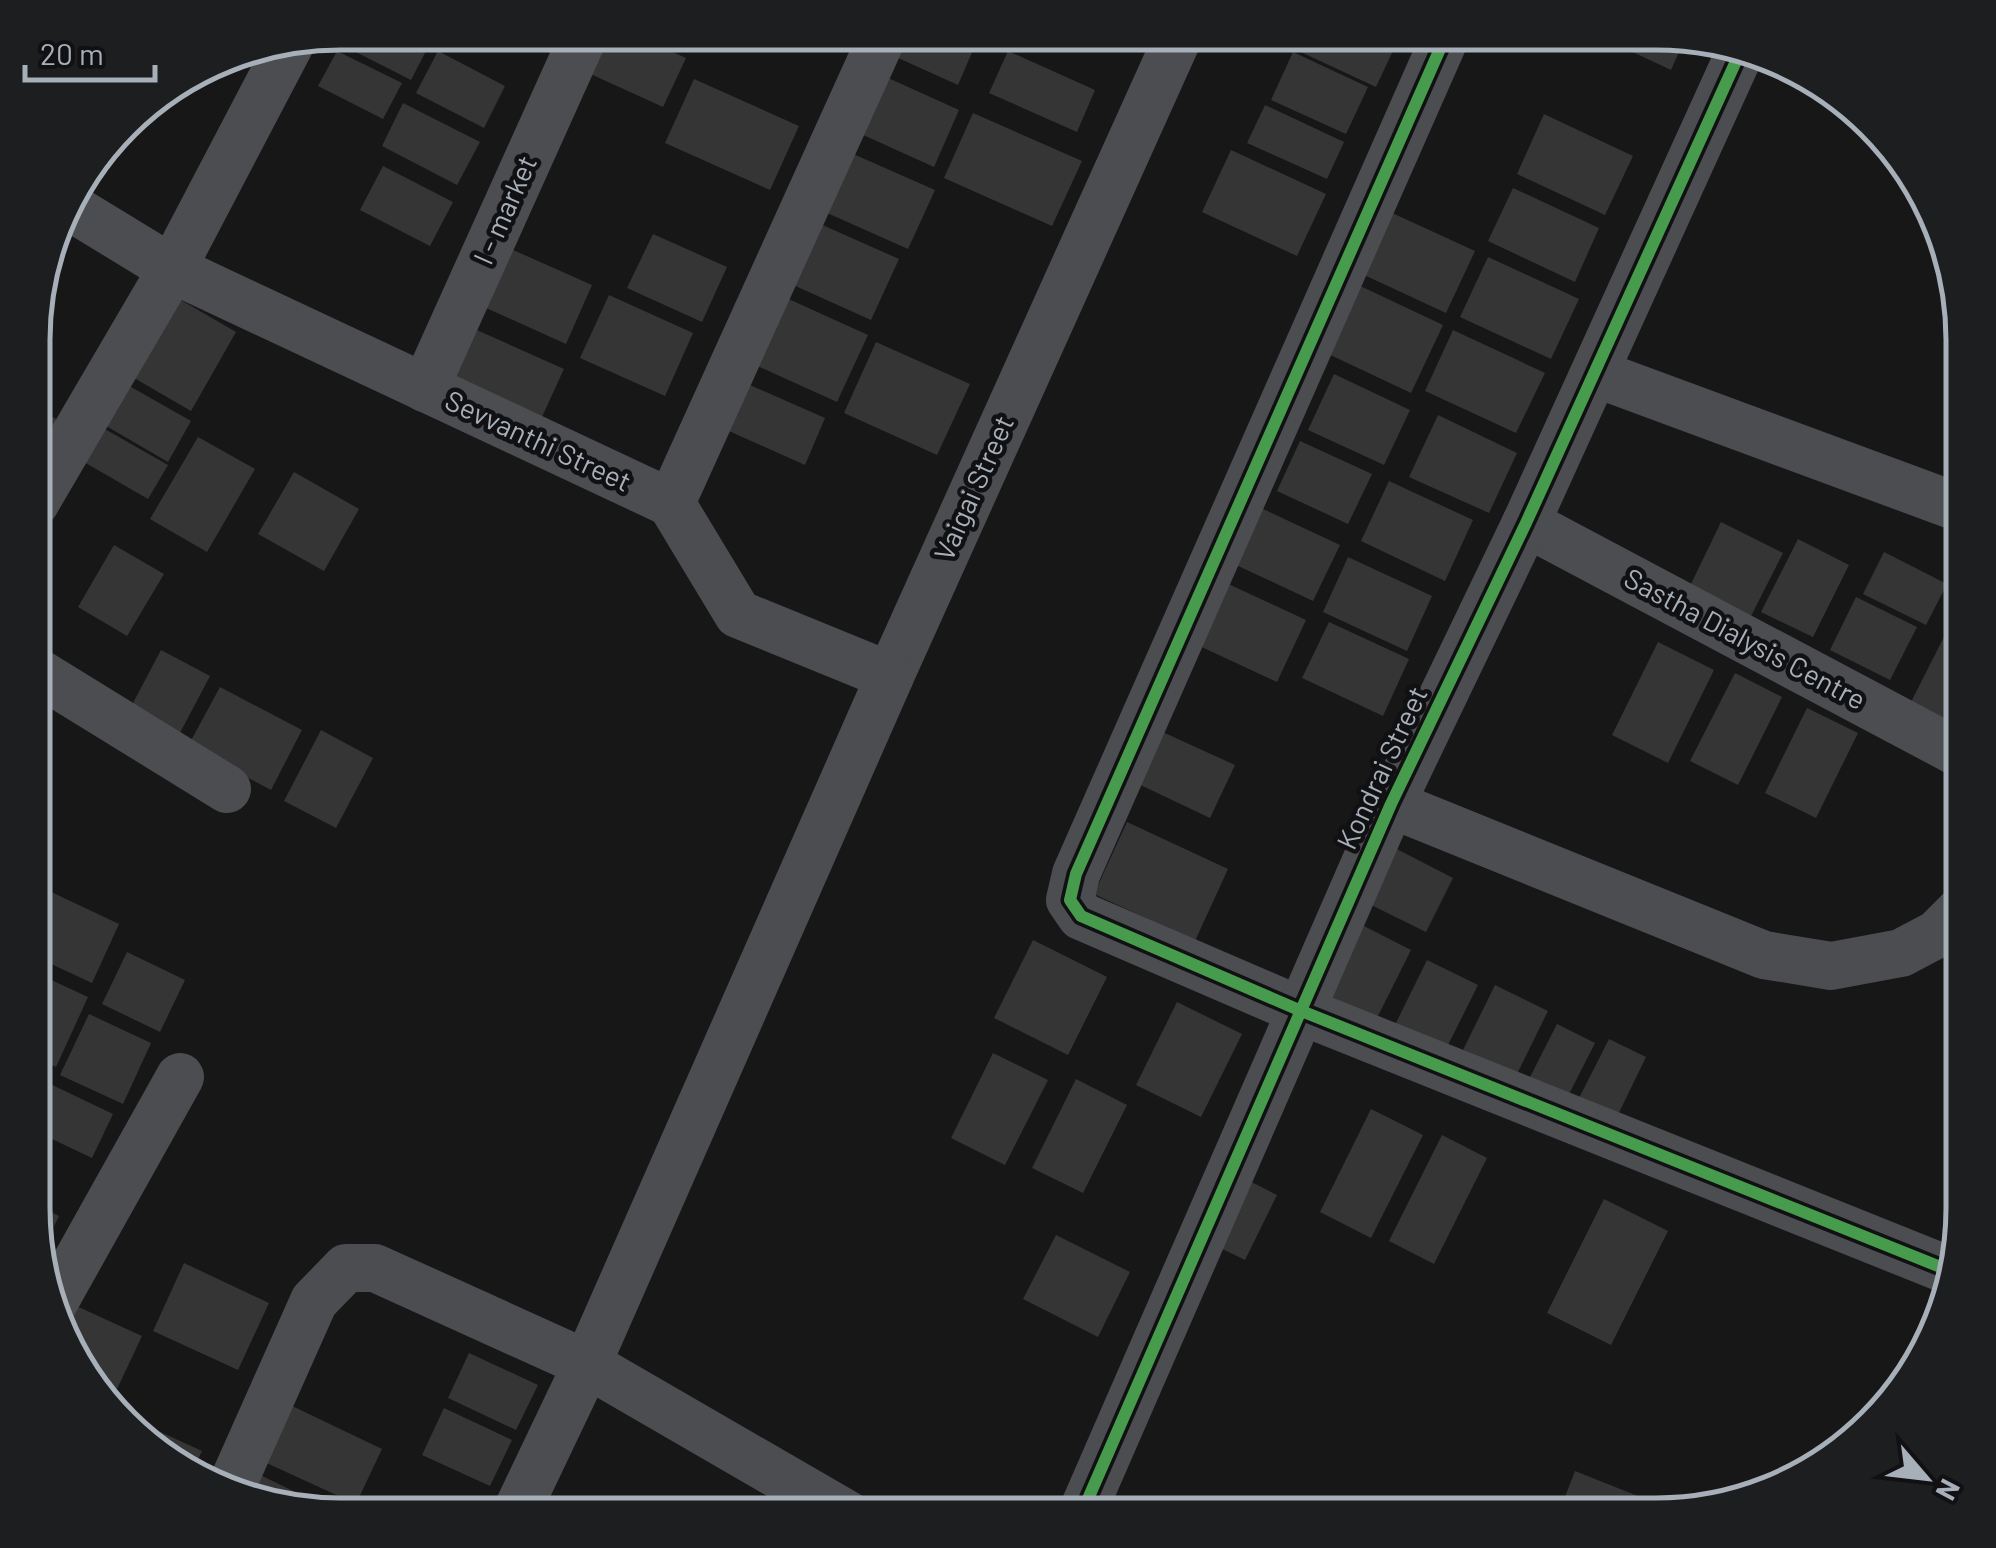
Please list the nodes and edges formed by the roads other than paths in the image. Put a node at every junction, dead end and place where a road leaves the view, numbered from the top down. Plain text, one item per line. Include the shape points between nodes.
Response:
1 (577, 50) edge
2 (876, 50) edge
3 (1172, 51) edge
4 (1439, 51) edge
5 (284, 56) edge
6 (1736, 62) edge
7 (80, 213) edge
8 (172, 269) junction
9 (1595, 372) junction
10 (425, 388) junction
11 (50, 477) edge
12 (672, 503) junction
13 (1946, 503) edge
14 (1526, 523) junction
15 (890, 676) junction
16 (50, 680) edge
17 (1946, 746) edge
18 (227, 789) dead end
19 (1391, 804) junction
20 (1945, 926) edge
21 (1299, 1010) junction
22 (180, 1076) dead end
23 (1940, 1267) edge
24 (62, 1289) edge
25 (587, 1364) junction
26 (235, 1478) edge
27 (524, 1497) edge
28 (818, 1497) edge
29 (1089, 1498) edge

1 - 10 street, I - market
2 - 12 street
3 - 15 street, Vaigai Street
4 - 21 street via 1070,900 1081,916
5 - 8 street
6 - 9 street, Kondrai Street
7 - 8 street, Sevvanthi Street
8 - 10 street, Sevvanthi Street
8 - 11 street
9 - 13 street
9 - 14 street, Kondrai Street
10 - 12 street, Sevvanthi Street
12 - 15 street via 738,614
14 - 17 street, Sastha Dialysis Centre
14 - 19 street, Kondrai Street
15 - 25 street, Vaigai Street
16 - 18 street
19 - 20 street via 1764,955 1831,966 1901,953
19 - 21 street, Kondrai Street
21 - 23 street
21 - 29 street, Kondrai Street
22 - 24 street
25 - 26 street via 375,1268 346,1268 314,1301
25 - 27 street, Vaigai Street
25 - 28 street

